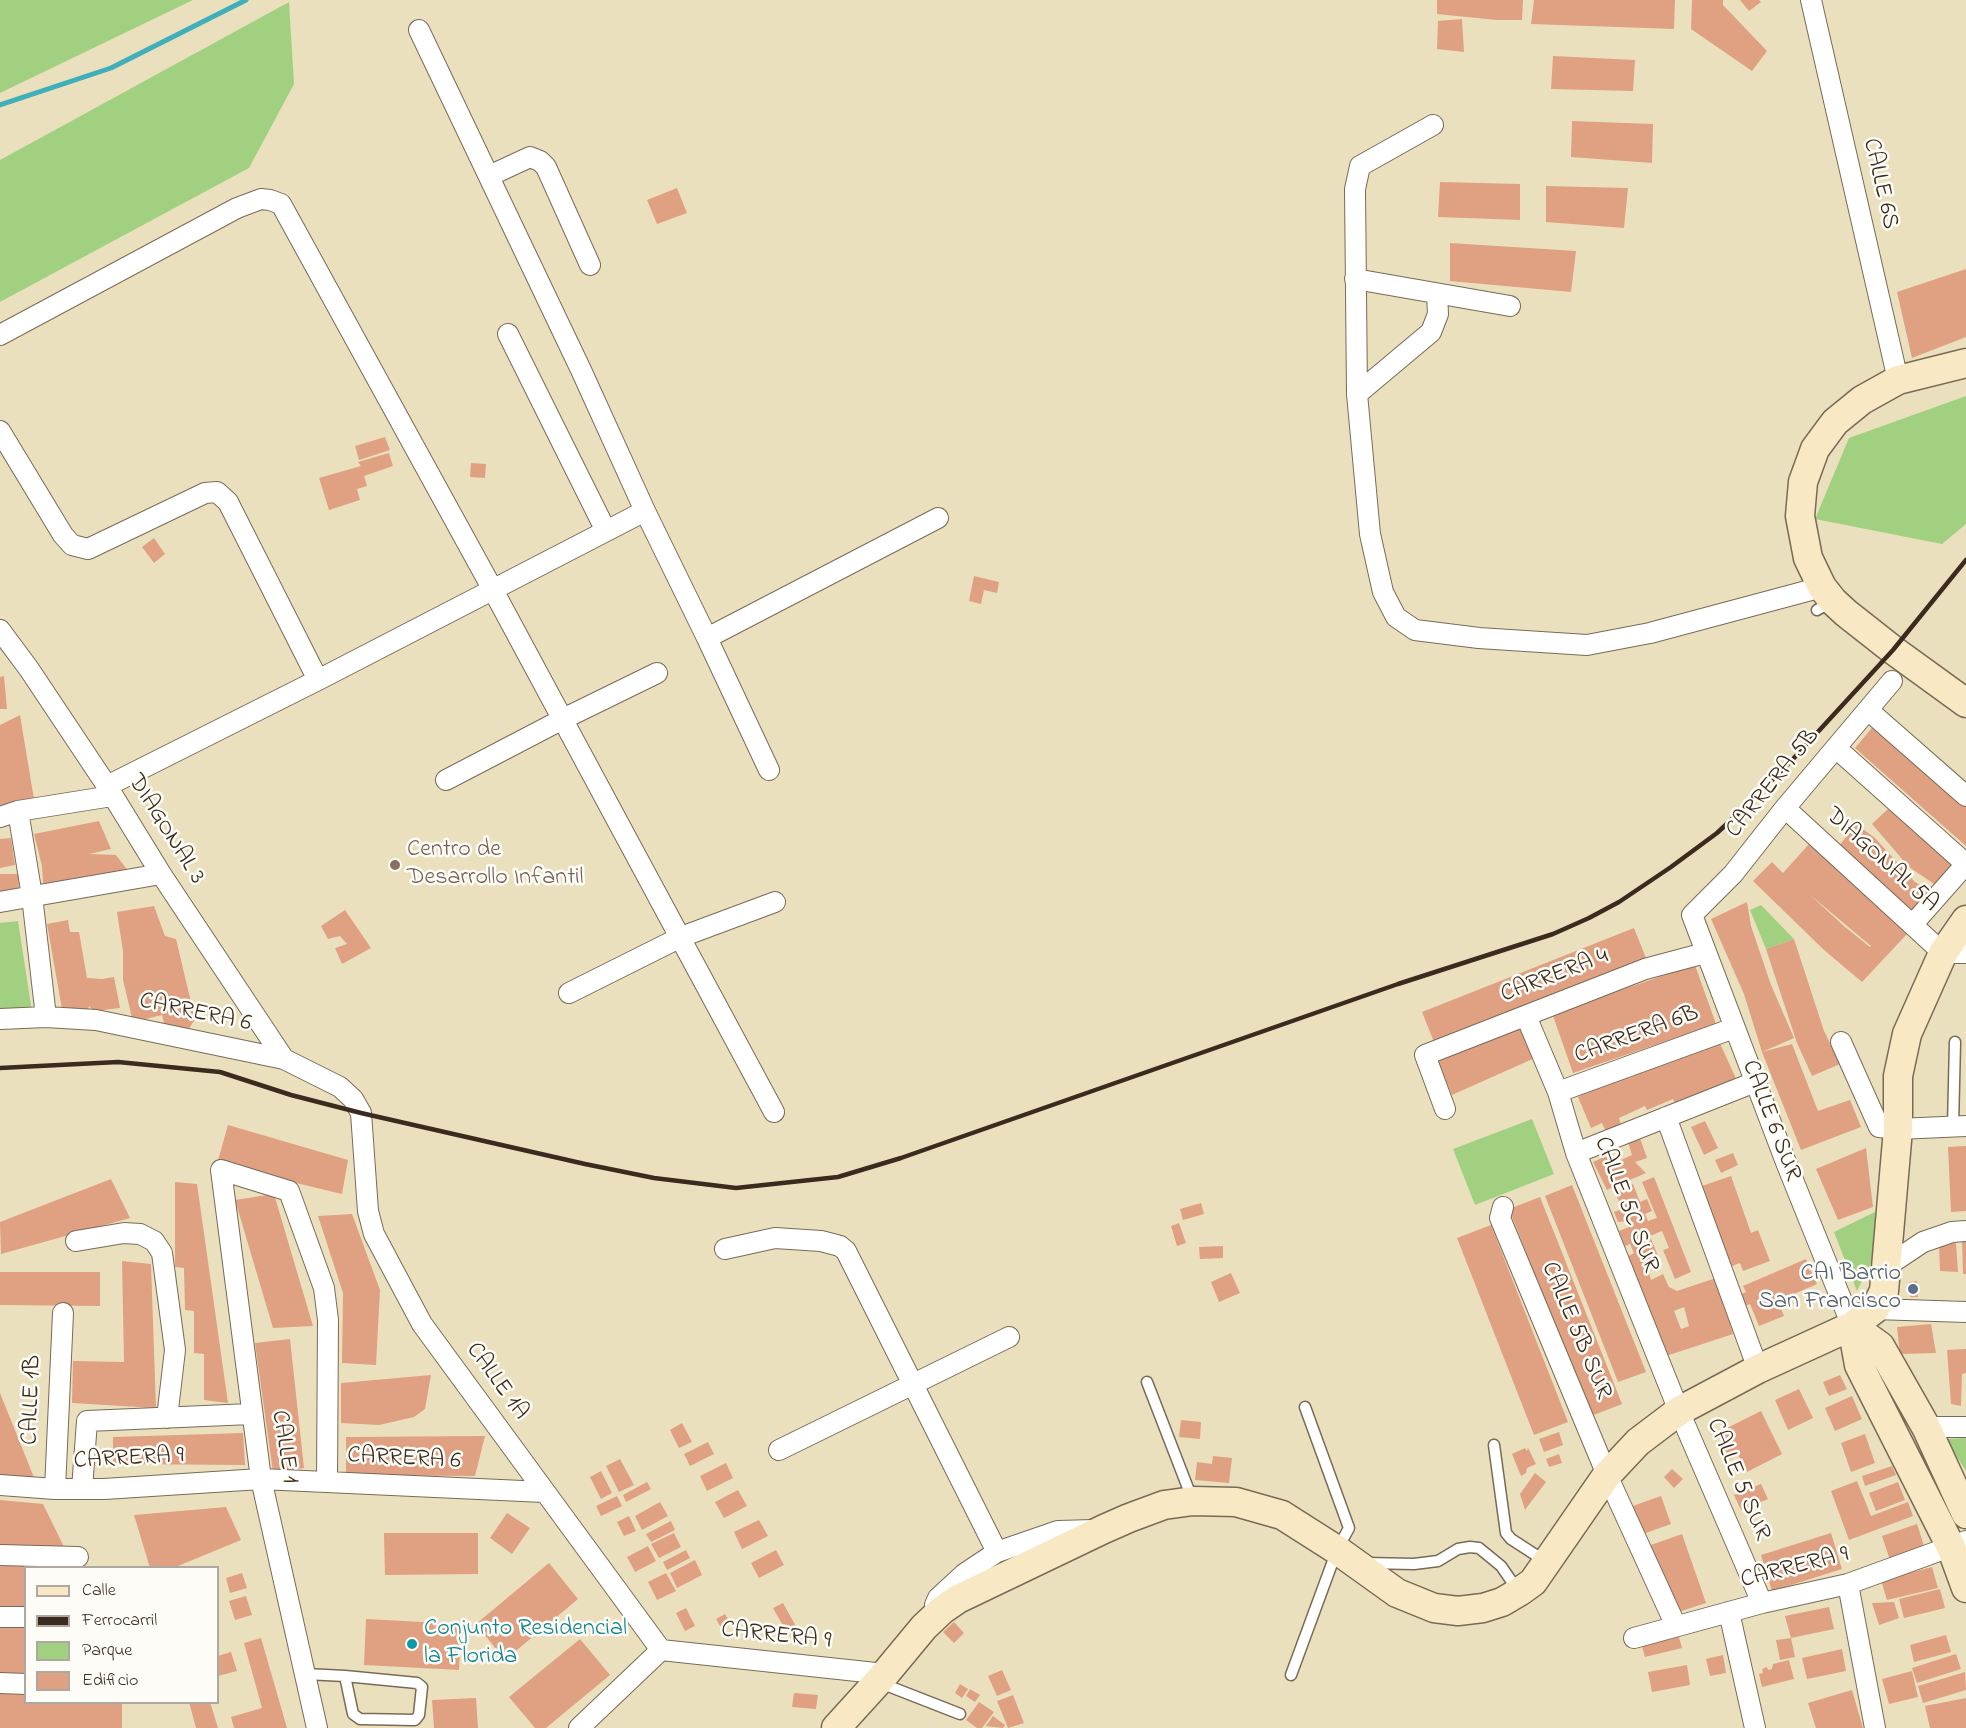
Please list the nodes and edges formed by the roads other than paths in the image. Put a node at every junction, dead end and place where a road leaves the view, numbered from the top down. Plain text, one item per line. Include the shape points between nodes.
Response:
1 (1811, 0) edge
2 (419, 30) dead end
3 (1433, 124) dead end
4 (489, 176) junction
5 (590, 266) dead end
6 (1355, 279) junction
7 (1437, 294) junction
8 (1510, 306) dead end
9 (508, 334) dead end
10 (0, 335) edge
11 (1966, 363) edge
12 (1898, 380) junction
13 (1357, 394) junction
14 (0, 431) edge
15 (645, 511) junction
16 (938, 518) dead end
17 (606, 531) junction
18 (493, 590) junction
19 (1824, 600) junction
20 (0, 630) edge
21 (706, 638) junction
22 (657, 673) dead end
23 (318, 680) junction
24 (1892, 681) dead end
25 (1966, 704) edge
26 (1868, 710) junction
27 (563, 719) junction
28 (1836, 748) junction
29 (769, 770) dead end
30 (446, 780) dead end
31 (109, 791) junction
32 (1966, 796) edge
33 (1785, 808) junction
34 (9, 814) edge
35 (1966, 864) edge
36 (161, 874) junction
37 (32, 896) junction
38 (0, 902) edge
39 (775, 902) dead end
40 (1692, 915) joint
41 (1966, 920) edge
42 (1913, 924) junction
43 (681, 937) junction
44 (1705, 953) junction
45 (1955, 953) edge
46 (569, 993) dead end
47 (1526, 1016) junction
48 (46, 1017) junction
49 (0, 1019) edge
50 (1734, 1028) junction
51 (1841, 1042) dead end
52 (1955, 1042) dead end
53 (284, 1059) junction
54 (1755, 1082) junction
55 (1558, 1092) junction
56 (1445, 1109) dead end
57 (774, 1112) dead end
58 (361, 1113) joint
59 (1666, 1117) junction
60 (1959, 1126) edge
61 (1898, 1129) junction
62 (1576, 1153) junction
63 (1503, 1207) dead end
64 (1966, 1231) edge
65 (76, 1240) dead end
66 (725, 1249) dead end
67 (1887, 1266) junction
68 (1875, 1309) junction
69 (1966, 1312) edge
70 (63, 1313) dead end
71 (1852, 1326) junction
72 (1009, 1337) dead end
73 (1758, 1369) junction
74 (1147, 1382) dead end
75 (912, 1386) junction
76 (1305, 1407) dead end
77 (1679, 1411) junction
78 (251, 1414) junction
79 (167, 1418) junction
80 (1926, 1427) junction
81 (1966, 1427) edge
82 (1494, 1445) dead end
83 (780, 1450) dead end
84 (1607, 1475) junction
85 (261, 1479) junction
86 (327, 1482) junction
87 (0, 1485) edge
88 (55, 1489) junction
89 (82, 1489) junction
90 (544, 1492) junction
91 (1193, 1501) junction
92 (1966, 1514) edge
93 (1104, 1529) junction
94 (1959, 1544) edge
95 (997, 1552) junction
96 (0, 1555) edge
97 (1345, 1556) junction
98 (78, 1557) dead end
99 (1547, 1563) junction
100 (1848, 1584) junction
101 (1966, 1588) edge
102 (1519, 1592) junction
103 (1762, 1603) junction
104 (1729, 1612) junction
105 (0, 1617) edge
106 (24, 1617) edge
107 (1676, 1626) junction
108 (924, 1627) junction
109 (1635, 1638) dead end
110 (661, 1650) junction
111 (306, 1674) junction
112 (345, 1676) junction
113 (1292, 1676) dead end
114 (882, 1678) junction
115 (0, 1683) edge
116 (24, 1683) edge
117 (960, 1714) dead end
118 (317, 1728) edge
119 (579, 1728) edge
120 (836, 1728) edge
121 (1755, 1728) edge
122 (1875, 1728) edge

1 - 12 street, CALLE 6S
2 - 4 street
3 - 6 street via 1360,166 1355,189
4 - 5 street via 530,157 540,161
4 - 15 street
6 - 7 street
6 - 13 street
7 - 8 street
7 - 13 street via 1438,314 1431,332
9 - 17 street
10 - 18 street via 237,208 261,199 280,204
11 - 12 main road
12 - 19 main road via 1862,400 1835,422 1815,449 1803,482 1800,516 1808,558
13 - 19 street via 1370,534 1383,592 1396,617 1414,630 1587,645
14 - 23 street via 72,545 88,549 205,493 217,492 228,502
15 - 17 street
15 - 21 street
16 - 21 street
17 - 18 street
18 - 23 street
18 - 27 street
19 - 25 main road
20 - 31 street, DIAGONAL 3
21 - 29 street
22 - 27 street
23 - 31 street
24 - 26 street, CARRERA 5B
26 - 28 street, CARRERA 5B
26 - 32 street
27 - 30 street
27 - 43 street
28 - 33 street, CARRERA 5B
28 - 35 street
31 - 34 street
31 - 36 street, DIAGONAL 3
33 - 40 street, CARRERA 5B via 1733,874
33 - 42 street, DIAGONAL 5A
34 - 37 street
35 - 42 street
36 - 37 street
36 - 53 street, DIAGONAL 3
37 - 38 street
37 - 48 street
39 - 43 street
40 - 44 street, CALLE 6 SUR
41 - 45 main road
42 - 45 street, DIAGONAL 5A
43 - 46 street
43 - 57 street
44 - 47 street, CARRERA 4 via 1645,969
44 - 50 street, CALLE 6 SUR
45 - 61 main road via 1907,1034 1898,1076
47 - 55 street, CALLE 5C SUR
47 - 56 street, CARRERA 4 via 1425,1055
48 - 49 street, CARRERA 6
48 - 53 street, CARRERA 6 via 96,1020
50 - 54 street, CALLE 6 SUR
50 - 55 street, CARRERA 6B
51 - 61 street via 1879,1127
52 - 60 lane
53 - 58 street, CARRERA 6 via 340,1088
54 - 59 street
54 - 71 street, CALLE 6 SUR
55 - 62 street, CALLE 5C SUR
58 - 90 street, CALLE 1A via 368,1211 374,1234 422,1324
59 - 62 street
59 - 73 street
60 - 61 street
61 - 67 main road
62 - 77 street, CALLE 5C SUR
63 - 84 street, CALLE 5B SUR via 1500,1218
64 - 67 street via 1923,1242
65 - 79 street via 140,1234 154,1241 162,1253 175,1350
66 - 75 street via 775,1238 821,1240 840,1246 846,1251
67 - 68 main road via 1884,1291
68 - 69 street
68 - 71 main road
70 - 88 street, CALLE 1B
71 - 73 main road
71 - 80 main road via 1880,1346
71 - 94 main road, CALLE 6 SUR via 1859,1365
72 - 75 street
73 - 77 main road
74 - 91 lane
75 - 83 street
75 - 95 street
76 - 97 lane via 1349,1528
77 - 84 main road via 1638,1442
77 - 103 street, CALLE 5 SUR
78 - 79 street
78 - 85 street, CALLE 1
78 - 86 street, CALLE 1 via 221,1170 290,1191 324,1288 328,1320
79 - 89 street via 87,1421
80 - 81 street
80 - 92 main road
82 - 99 lane via 1506,1533
84 - 99 main road
84 - 107 street, CALLE 5B SUR
85 - 86 street, CARRERA 6
85 - 89 street, CARRERA 9
85 - 111 street, CALLE 1
86 - 90 street, CARRERA 6
87 - 88 street, CARRERA 9
88 - 89 street, CARRERA 9
90 - 110 street, CALLE 1A
91 - 93 main road via 1164,1505
91 - 97 main road via 1236,1502 1282,1515
93 - 95 street via 1058,1531
93 - 108 main road via 958,1599
94 - 100 street, CARRERA 9
94 - 101 main road, CALLE 6 SUR
95 - 108 street via 938,1598
96 - 98 street
97 - 102 main road via 1397,1593 1434,1608 1483,1608
97 - 102 lane via 1414,1564 1438,1561 1458,1549 1479,1548 1501,1566
97 - 113 lane
99 - 102 main road via 1533,1582
100 - 103 street, CARRERA 9
100 - 122 street
103 - 104 street, CARRERA 9
104 - 107 street, CARRERA 9
104 - 121 street
105 - 106 street
107 - 109 street, CARRERA 9
108 - 114 main road
110 - 114 street, CARRERA 9
110 - 119 street
111 - 112 lane
111 - 118 street, CALLE 1
112 - 112 lane via 417,1683 422,1687 419,1715 415,1720 360,1719 353,1714
114 - 117 lane
114 - 120 main road
115 - 116 street

